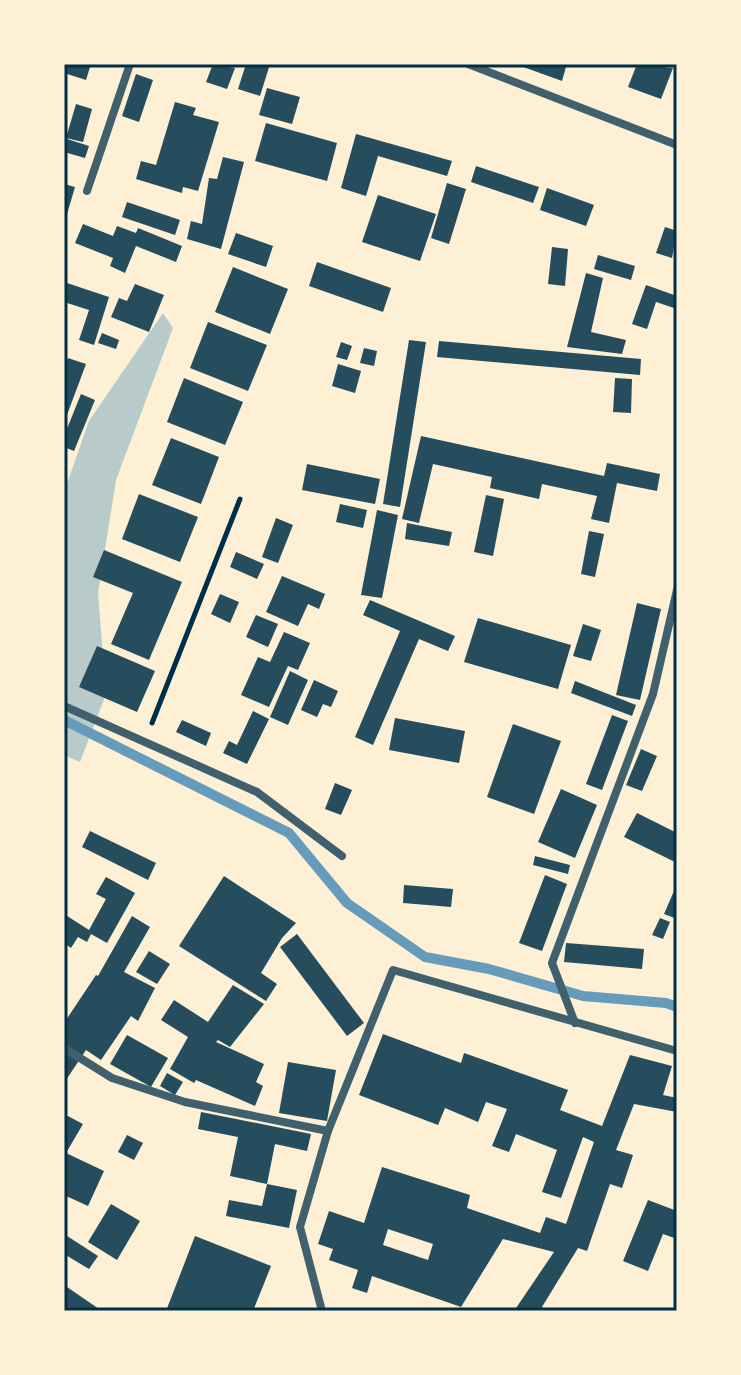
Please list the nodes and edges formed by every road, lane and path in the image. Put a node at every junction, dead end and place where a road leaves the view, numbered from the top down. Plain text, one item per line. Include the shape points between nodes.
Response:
1 (130, 64) edge
2 (468, 64) edge
3 (677, 145) edge
4 (87, 191) dead end
5 (240, 499) dead end
6 (677, 590) edge
7 (64, 706) edge
8 (145, 743) junction
9 (342, 856) dead end
10 (575, 1023) junction
11 (64, 1048) edge
12 (677, 1051) edge
13 (328, 1131) junction
14 (322, 1311) edge

1 - 4 street
2 - 3 street
5 - 8 path
6 - 10 street via 653,694 552,963
7 - 8 street
8 - 9 street via 257,792
10 - 12 street
10 - 13 street via 393,970
11 - 13 street via 112,1078 185,1102
13 - 14 street via 300,1227

